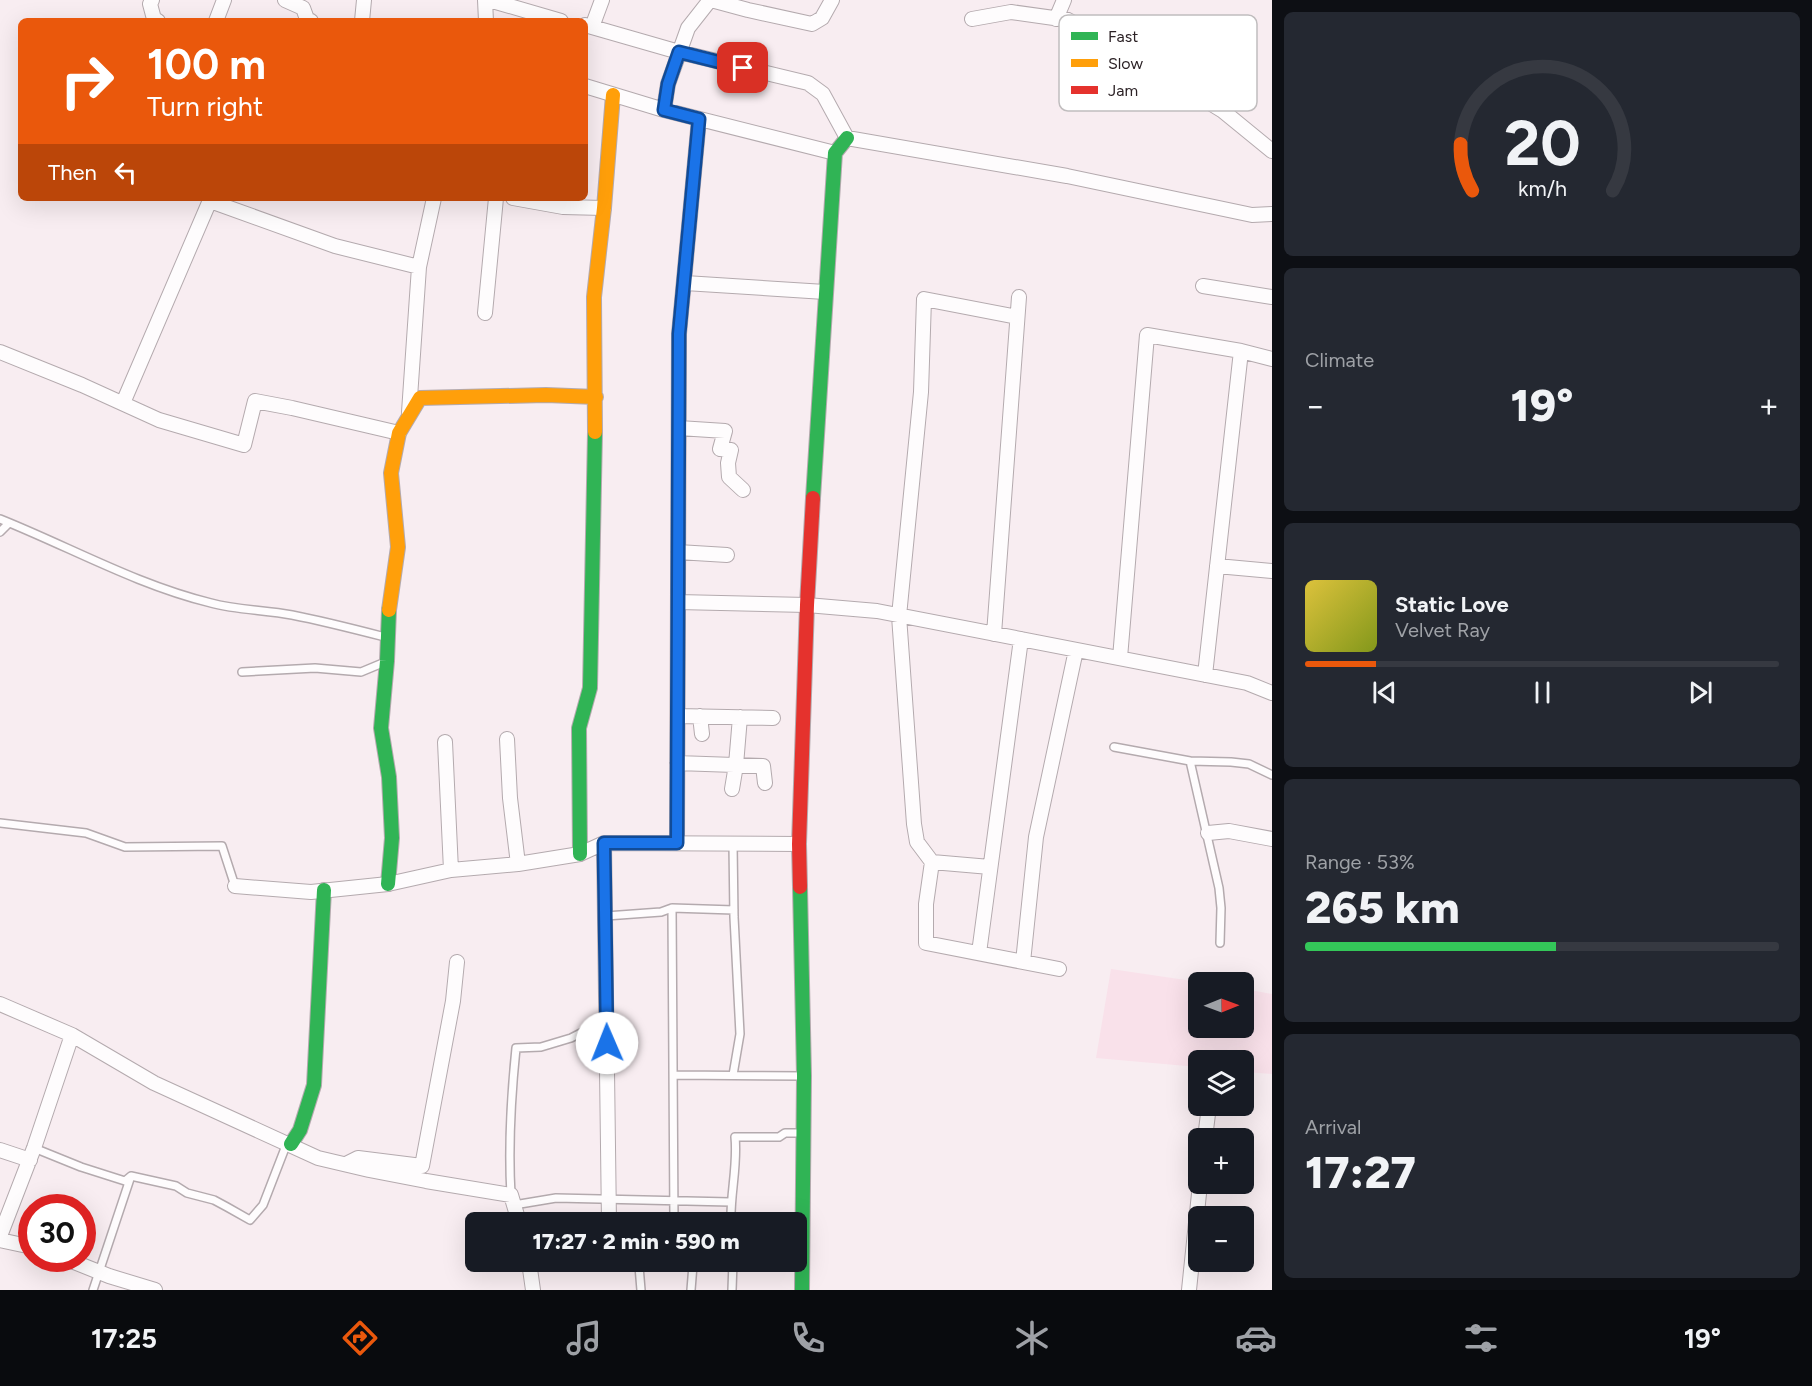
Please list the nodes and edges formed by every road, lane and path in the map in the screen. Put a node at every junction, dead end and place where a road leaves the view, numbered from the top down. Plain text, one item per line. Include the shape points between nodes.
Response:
1 (152, 0) edge
2 (224, 0) edge
3 (285, 0) edge
4 (364, 0) edge
5 (487, 0) edge
6 (602, 0) edge
7 (710, 0) edge
8 (831, 0) edge
9 (1064, 0) edge
10 (154, 18) edge
11 (217, 18) edge
12 (307, 18) edge
13 (362, 18) edge
14 (486, 18) edge
15 (550, 18) edge
16 (1056, 19) junction
17 (1059, 19) edge
18 (972, 20) dead end
19 (589, 26) edge
20 (679, 52) junction
21 (588, 87) edge
22 (613, 95) junction
23 (664, 110) junction
24 (1223, 111) edge
25 (699, 119) junction
26 (847, 138) junction
27 (1272, 151) edge
28 (835, 153) junction
29 (211, 201) edge
30 (214, 201) edge
31 (433, 201) edge
32 (496, 201) edge
33 (530, 201) edge
34 (604, 208) junction
35 (1272, 214) edge
36 (419, 267) junction
37 (685, 283) junction
38 (1203, 286) dead end
39 (825, 292) junction
40 (1018, 297) dead end
41 (1272, 297) edge
42 (485, 313) dead end
43 (1017, 317) junction
44 (1241, 351) junction
45 (0, 352) edge
46 (1272, 358) edge
47 (597, 397) junction
48 (123, 403) junction
49 (409, 416) junction
50 (679, 428) junction
51 (399, 434) junction
52 (743, 490) dead end
53 (0, 519) edge
54 (9, 523) junction
55 (0, 531) edge
56 (678, 552) junction
57 (727, 555) dead end
58 (1217, 566) junction
59 (1272, 571) edge
60 (678, 602) junction
61 (807, 605) junction
62 (898, 616) junction
63 (994, 634) junction
64 (387, 638) junction
65 (1021, 639) junction
66 (1076, 650) junction
67 (1120, 658) junction
68 (387, 661) junction
69 (242, 672) dead end
70 (1205, 675) junction
71 (1272, 693) edge
72 (678, 716) junction
73 (700, 716) junction
74 (740, 717) junction
75 (773, 718) dead end
76 (702, 734) dead end
77 (507, 739) dead end
78 (445, 742) dead end
79 (1114, 747) dead end
80 (1190, 761) junction
81 (677, 763) junction
82 (736, 765) junction
83 (1272, 775) edge
84 (765, 783) dead end
85 (732, 789) dead end
86 (0, 823) edge
87 (1208, 832) junction
88 (1272, 839) edge
89 (604, 843) junction
90 (677, 843) junction
91 (733, 844) junction
92 (799, 844) junction
93 (580, 854) junction
94 (932, 862) junction
95 (518, 864) junction
96 (990, 867) junction
97 (451, 870) junction
98 (388, 884) junction
99 (235, 886) joint
100 (324, 890) junction
101 (672, 908) junction
102 (734, 910) junction
103 (606, 916) junction
104 (1220, 943) dead end
105 (979, 953) junction
106 (457, 962) dead end
107 (1023, 962) junction
108 (1059, 969) dead end
109 (0, 1004) edge
110 (606, 1020) junction
111 (72, 1035) junction
112 (674, 1075) junction
113 (734, 1075) junction
114 (804, 1076) junction
115 (804, 1133) junction
116 (289, 1144) junction
117 (0, 1150) edge
118 (32, 1154) junction
119 (346, 1164) junction
120 (131, 1176) junction
121 (1199, 1194) edge
122 (513, 1200) junction
123 (609, 1200) junction
124 (675, 1200) junction
125 (730, 1202) junction
126 (516, 1212) edge
127 (609, 1212) edge
128 (674, 1212) edge
129 (730, 1212) edge
130 (0, 1238) edge
131 (18, 1243) edge
132 (96, 1271) edge
133 (99, 1272) junction
134 (530, 1272) edge
135 (640, 1272) edge
136 (692, 1272) edge
137 (733, 1272) edge
138 (93, 1290) edge
139 (155, 1290) edge
140 (533, 1290) edge
141 (641, 1290) edge
142 (691, 1290) edge
143 (732, 1290) edge
144 (802, 1290) edge
145 (1189, 1290) edge

1 - 10 street
2 - 11 street
3 - 12 street via 303,8
4 - 13 street
5 - 14 street
5 - 15 street
6 - 19 street
7 - 8 street via 812,24 822,18
7 - 20 street via 688,28
9 - 16 street
16 - 17 street
16 - 18 street via 1011,12
19 - 20 street
20 - 23 street
20 - 26 street via 808,83 823,94
21 - 22 street
22 - 23 street
22 - 34 street
23 - 25 street
24 - 27 street
25 - 28 street
25 - 37 street
26 - 28 street
26 - 35 street via 1067,176 1252,215
28 - 39 street
29 - 48 street
30 - 36 street via 335,246
31 - 36 street
32 - 42 street
33 - 34 street
34 - 47 street via 594,297
36 - 49 street
37 - 39 street
37 - 50 street via 679,334
38 - 41 street
39 - 61 street
40 - 43 street
43 - 62 street via 924,299 921,392
43 - 63 street
44 - 46 street
44 - 58 street
44 - 67 street via 1148,335
45 - 48 street
47 - 49 street via 420,398
47 - 93 street via 590,688 579,728
48 - 51 street via 159,420 244,445 255,401
49 - 51 street
50 - 52 street via 725,430 720,449 731,450 729,477
50 - 56 street
51 - 64 street via 391,473 398,547
53 - 54 lane
54 - 55 lane
54 - 64 lane via 150,585 213,604 291,615
56 - 57 street
56 - 60 street
58 - 59 street
58 - 70 street
60 - 61 street
60 - 72 street
61 - 62 street
61 - 92 street
62 - 63 street
62 - 94 street via 914,824 917,842
63 - 65 street
64 - 68 street
65 - 66 street
65 - 96 street
66 - 67 street
66 - 107 street via 1036,837
67 - 70 street
68 - 69 lane via 361,672 315,668
68 - 98 street via 381,728 389,777 392,837
70 - 71 street via 1247,683
72 - 73 street
72 - 81 street
73 - 74 street
73 - 76 street
74 - 75 street
74 - 82 street
77 - 95 street
78 - 97 street
79 - 80 lane
80 - 83 lane via 1249,764
80 - 87 lane
81 - 82 street
81 - 90 street
82 - 84 street via 763,766
82 - 85 street
86 - 99 lane via 86,833 125,847 222,846
87 - 88 street via 1230,831
87 - 104 lane via 1219,888
89 - 90 street
89 - 93 street
89 - 103 street
90 - 91 street
91 - 92 street
91 - 102 lane
92 - 114 street
93 - 95 street
94 - 96 street
94 - 105 street via 926,904 927,943
95 - 97 street
96 - 105 street
97 - 98 street
98 - 100 street
99 - 100 street
100 - 116 street via 314,1085 300,1130
101 - 102 lane
101 - 103 lane
101 - 112 lane
102 - 113 lane via 740,1034
103 - 110 street
105 - 107 street
106 - 119 street via 422,1166 358,1158
107 - 108 street
109 - 111 street
110 - 122 lane via 571,1038 541,1047 516,1048 509,1151
110 - 123 street
111 - 116 street via 154,1083
111 - 118 street
112 - 113 lane
112 - 124 lane
113 - 114 lane
114 - 115 street
115 - 125 lane via 735,1137
115 - 144 street
116 - 119 street via 318,1158
116 - 120 lane via 263,1205 250,1220 214,1200
117 - 118 street
118 - 120 lane via 125,1181
118 - 130 street
119 - 122 street
120 - 133 lane
121 - 145 street
122 - 123 lane
122 - 126 street
123 - 124 lane
123 - 127 street
124 - 125 lane
124 - 128 lane
125 - 129 lane
130 - 131 street
132 - 133 street
133 - 138 lane
133 - 139 street
134 - 140 street
135 - 141 lane
136 - 142 lane
137 - 143 lane

